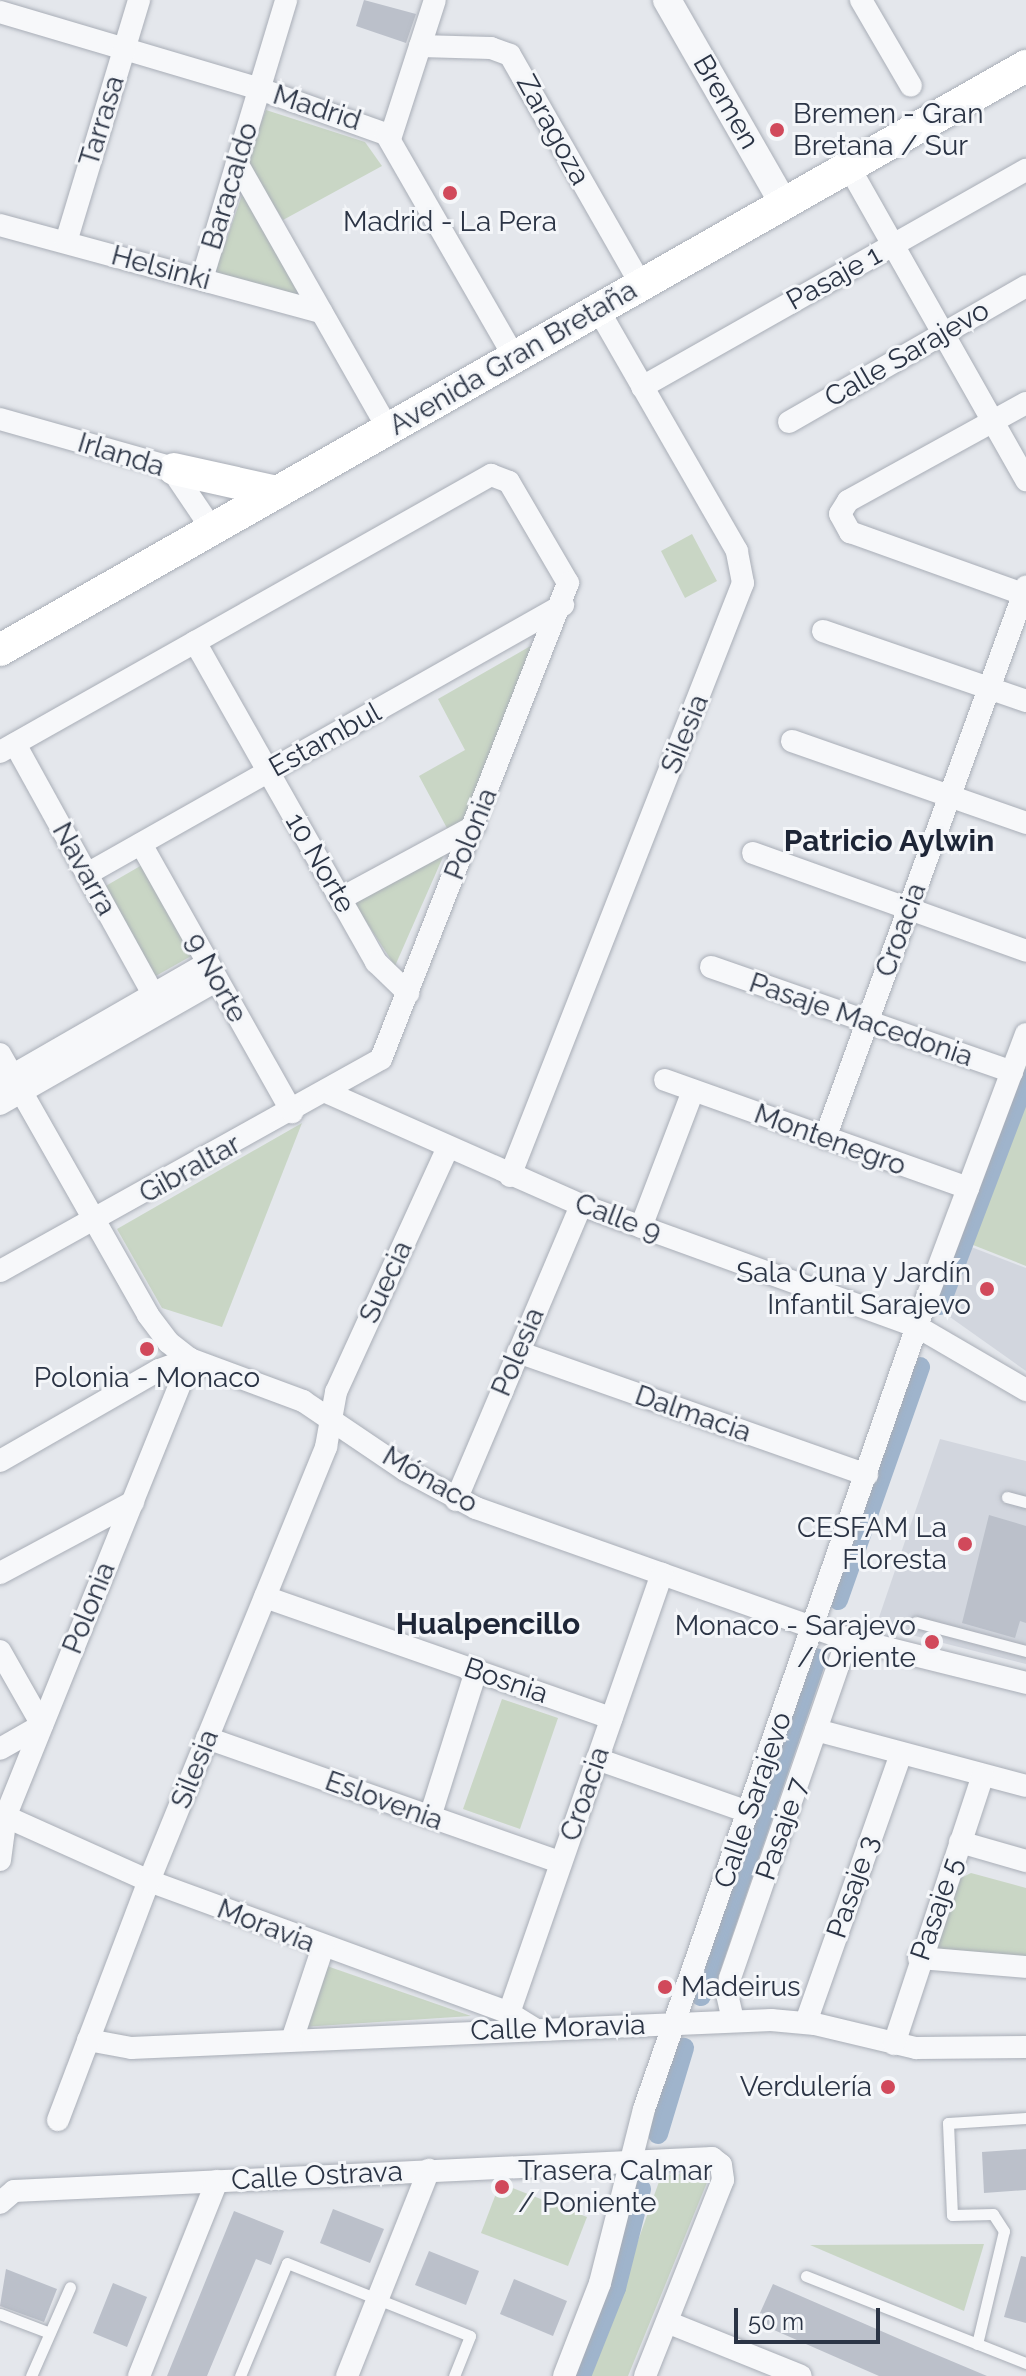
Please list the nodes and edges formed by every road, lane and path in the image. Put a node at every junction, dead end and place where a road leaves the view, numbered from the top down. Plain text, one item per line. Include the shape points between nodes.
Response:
1 (139, 0) edge
2 (286, 0) edge
3 (435, 0) edge
4 (667, 0) edge
5 (861, 0) edge
6 (0, 12) edge
7 (420, 46) junction
8 (124, 49) junction
9 (1026, 66) edge
10 (911, 86) dead end
11 (260, 89) junction
12 (390, 139) junction
13 (237, 163) junction
14 (849, 167) junction
15 (1026, 170) edge
16 (784, 204) junction
17 (0, 225) edge
18 (66, 242) junction
19 (893, 245) junction
20 (202, 279) junction
21 (641, 285) junction
22 (1026, 286) edge
23 (598, 309) junction
24 (321, 312) junction
25 (943, 334) junction
26 (514, 357) junction
27 (642, 387) junction
28 (1026, 403) edge
29 (0, 419) edge
30 (993, 421) junction
31 (789, 422) dead end
32 (388, 429) junction
33 (174, 469) junction
34 (1026, 480) edge
35 (277, 492) junction
36 (212, 529) junction
37 (1025, 592) edge
38 (563, 605) junction
39 (823, 631) dead end
40 (195, 642) junction
41 (0, 650) edge
42 (989, 689) junction
43 (1026, 701) edge
44 (792, 741) dead end
45 (7, 748) edge
46 (268, 772) junction
47 (950, 796) junction
48 (1026, 823) edge
49 (475, 826) junction
50 (141, 844) junction
51 (753, 853) dead end
52 (87, 874) junction
53 (340, 899) junction
54 (909, 909) junction
55 (1026, 951) edge
56 (711, 967) dead end
57 (213, 971) junction
58 (408, 993) junction
59 (164, 996) junction
60 (868, 1022) junction
61 (1026, 1034) edge
62 (0, 1054) edge
63 (378, 1062) joint
64 (1012, 1072) junction
65 (665, 1080) dead end
66 (11, 1083) edge
67 (693, 1091) junction
68 (326, 1092) junction
69 (0, 1104) edge
70 (292, 1112) junction
71 (825, 1138) junction
72 (448, 1147) junction
73 (510, 1176) junction
74 (968, 1188) junction
75 (581, 1205) junction
76 (93, 1218) junction
77 (641, 1227) junction
78 (0, 1271) edge
79 (918, 1327) junction
80 (518, 1352) junction
81 (190, 1359) junction
82 (1026, 1390) edge
83 (332, 1419) junction
84 (0, 1461) edge
85 (867, 1475) junction
86 (1007, 1497) dead end
87 (456, 1500) junction
88 (133, 1502) junction
89 (1026, 1502) edge
90 (0, 1573) edge
91 (662, 1574) junction
92 (265, 1597) junction
93 (916, 1622) dead end
94 (813, 1628) junction
95 (848, 1638) junction
96 (0, 1651) edge
97 (1026, 1651) edge
98 (476, 1671) junction
99 (1026, 1683) edge
100 (611, 1718) junction
101 (42, 1725) junction
102 (816, 1730) junction
103 (207, 1738) junction
104 (0, 1749) edge
105 (901, 1753) junction
106 (597, 1759) junction
107 (983, 1775) junction
108 (1026, 1786) edge
109 (748, 1812) junction
110 (3, 1815) edge
111 (430, 1817) junction
112 (960, 1842) junction
113 (0, 1860) edge
114 (1026, 1861) edge
115 (561, 1863) junction
116 (149, 1881) junction
117 (323, 1947) junction
118 (919, 1958) junction
119 (1026, 1967) edge
120 (509, 2013) junction
121 (733, 2020) junction
122 (806, 2022) junction
123 (674, 2023) junction
124 (535, 2029) junction
125 (88, 2040) junction
126 (292, 2040) junction
127 (894, 2044) junction
128 (1026, 2047) edge
129 (1026, 2118) edge
130 (58, 2120) dead end
131 (628, 2161) junction
132 (429, 2170) junction
133 (217, 2181) junction
134 (3, 2198) edge
135 (806, 2276) dead end
136 (70, 2287) dead end
137 (378, 2298) junction
138 (0, 2314) edge
139 (667, 2322) junction
140 (50, 2333) junction
141 (977, 2344) junction
142 (1026, 2363) edge
143 (31, 2376) edge
144 (139, 2376) edge
145 (240, 2376) edge
146 (347, 2376) edge
147 (454, 2376) edge
148 (564, 2376) edge
149 (645, 2376) edge
150 (801, 2376) edge

1 - 8 street, Tarrasa
2 - 11 street, Baracaldo
3 - 7 street
4 - 16 street, Bremen
5 - 10 street
6 - 8 street, Madrid
7 - 12 street
7 - 21 street, Zaragoza via 491,48 510,55
8 - 11 street, Madrid
8 - 18 street, Tarrasa
9 - 14 main road, Avenida Gran Bretaña
11 - 12 street, Madrid via 361,121
11 - 13 street, Baracaldo
12 - 26 street, Madrid
13 - 20 street, Baracaldo
13 - 24 street
14 - 16 main road, Avenida Gran Bretaña
14 - 19 street
15 - 19 street, Pasaje 1
16 - 21 main road, Avenida Gran Bretaña
17 - 18 street, Helsinki
18 - 20 street, Helsinki
19 - 25 street
19 - 27 street, Pasaje 1
20 - 24 street, Helsinki
21 - 23 main road, Avenida Gran Bretaña
22 - 25 street, Calle Sarajevo
23 - 26 main road, Avenida Gran Bretaña
23 - 27 street, Silesia
24 - 32 street
25 - 30 street
25 - 31 street, Calle Sarajevo
26 - 32 main road, Avenida Gran Bretaña
27 - 73 street, Silesia via 737,551 743,583
28 - 30 street
29 - 33 street, Irlanda
30 - 34 street
30 - 37 street via 848,501 840,519 850,532
32 - 35 main road, Avenida Gran Bretaña
33 - 35 main road
33 - 36 street, Irlanda
35 - 36 main road, Avenida Gran Bretaña
36 - 41 main road, Avenida Gran Bretaña
37 - 42 street, Croacia
38 - 40 street via 568,583 509,482 491,475
38 - 46 street, Estambul
38 - 49 street, Polonia
39 - 42 street
40 - 45 street
40 - 46 street, 10 Norte
42 - 43 street
42 - 47 street, Croacia
44 - 47 street
45 - 52 street, Navarra
46 - 50 street, Estambul
46 - 53 street, 10 Norte
47 - 48 street
47 - 54 street, Croacia
49 - 53 street
49 - 58 street, Polonia
50 - 52 street, Estambul
50 - 57 street, 9 Norte
51 - 54 street
52 - 59 street, Navarra
53 - 58 street, 10 Norte via 376,962
54 - 55 street
54 - 60 street, Croacia
56 - 60 street, Pasaje Macedonia
57 - 59 street
57 - 70 street, 9 Norte
58 - 63 street, Polonia
59 - 66 street
60 - 64 street, Pasaje Macedonia
60 - 71 street, Croacia
61 - 64 street, Calle Sarajevo
62 - 66 street, Mónaco
63 - 68 street, Gibraltar
64 - 74 street, Calle Sarajevo
65 - 67 street, Montenegro
66 - 69 street
66 - 76 street, Mónaco
67 - 71 street, Montenegro
67 - 77 street
68 - 70 street, Gibraltar
68 - 72 street, Calle 9
70 - 76 street, Gibraltar
71 - 74 street, Montenegro
72 - 73 street, Calle 9
72 - 83 street, Suecia via 336,1392
73 - 75 street, Calle 9
74 - 79 street, Calle Sarajevo
75 - 77 street, Calle 9
75 - 80 street, Polesia
76 - 78 street, Gibraltar
76 - 81 street, Mónaco via 157,1329
77 - 79 street, Calle 9
79 - 82 street, Calle 9
79 - 85 street, Calle Sarajevo
80 - 85 street, Dalmacia
80 - 87 street, Polesia
81 - 83 street, Mónaco via 303,1401
81 - 84 street via 159,1370
81 - 88 street, Polonia
83 - 87 street, Mónaco
83 - 92 street, Silesia via 326,1447
85 - 94 street, Calle Sarajevo
86 - 89 lane
87 - 91 street, Mónaco
88 - 90 street
88 - 101 street, Polonia
91 - 94 street, Mónaco
91 - 100 street, Croacia
92 - 98 street, Bosnia
92 - 103 street, Silesia
93 - 97 lane
94 - 95 street, Mónaco
94 - 109 street, Calle Sarajevo
95 - 99 street, Mónaco
95 - 102 street, Pasaje 7
96 - 101 street
98 - 100 street, Bosnia
98 - 111 street
100 - 106 street, Croacia
101 - 104 street
101 - 110 street, Polonia
102 - 105 street
102 - 121 street, Pasaje 7 via 730,1978 727,1994
103 - 111 street, Eslovenia
103 - 116 street, Silesia
105 - 107 street
105 - 122 street, Pasaje 3
106 - 109 street
106 - 115 street, Croacia
107 - 108 street
107 - 112 street, Pasaje 5
109 - 123 street, Calle Sarajevo
110 - 113 street, Polonia
110 - 116 street, Moravia
111 - 115 street, Eslovenia
112 - 114 street
112 - 118 street, Pasaje 5
115 - 120 street, Croacia
116 - 117 street, Moravia
116 - 125 street, Silesia
117 - 120 street, Moravia
117 - 126 street
118 - 119 street
118 - 127 street, Pasaje 5
120 - 124 street, Moravia
121 - 122 street, Calle Moravia
121 - 123 street, Calle Moravia
122 - 127 street, Calle Moravia
123 - 124 street, Calle Moravia
123 - 131 street, Calle Sarajevo
124 - 126 street, Calle Moravia
125 - 126 street, Calle Moravia via 131,2048
125 - 130 street, Silesia
127 - 128 street, Calle Moravia
129 - 141 lane via 948,2123 952,2215 993,2214 1004,2231
131 - 132 street, Calle Ostrava
131 - 139 street via 712,2158 723,2169
131 - 148 street, Calle Sarajevo via 600,2283
132 - 133 street, Calle Ostrava
132 - 137 street
133 - 134 street, Calle Ostrava
133 - 144 street
135 - 141 lane
136 - 140 lane
137 - 145 lane via 287,2263
137 - 146 street
137 - 147 lane via 470,2336
138 - 140 lane
139 - 149 street
139 - 150 street
140 - 143 lane
141 - 142 lane

